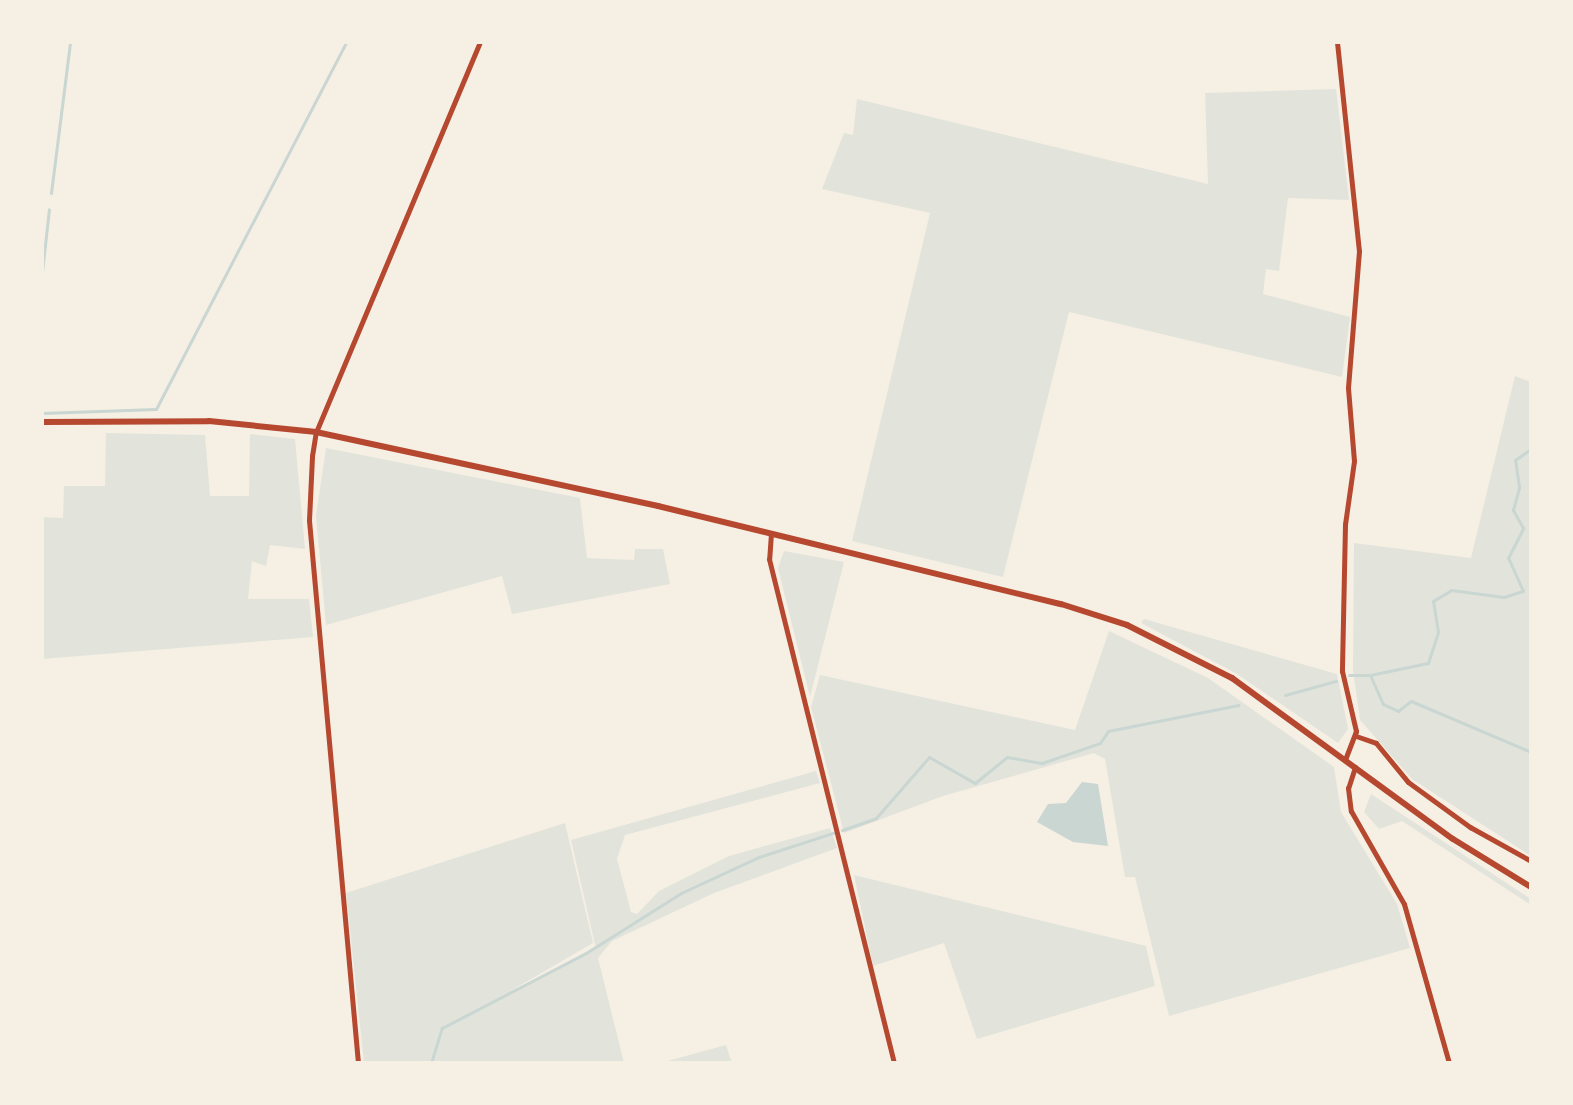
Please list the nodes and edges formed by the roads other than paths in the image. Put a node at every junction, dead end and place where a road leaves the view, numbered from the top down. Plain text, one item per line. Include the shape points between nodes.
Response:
1 (480, 42) edge
2 (1337, 42) edge
3 (42, 422) edge
4 (316, 432) junction
5 (771, 533) junction
6 (1356, 736) junction
7 (1345, 759) junction
8 (1355, 767) junction
9 (1531, 861) edge
10 (1531, 887) edge
11 (358, 1063) edge
12 (894, 1063) edge
13 (1449, 1063) edge

1 - 4 street
2 - 6 street via 1359,251 1348,388 1354,461 1345,524 1342,671
3 - 4 street via 209,421
4 - 5 street
4 - 11 street via 309,520
5 - 7 street via 1013,590 1127,625 1232,678
5 - 12 street via 769,559
6 - 7 street
6 - 9 street via 1376,743 1408,782 1470,827
7 - 8 street
8 - 10 street via 1453,839
8 - 13 street via 1348,788 1351,811 1404,904

